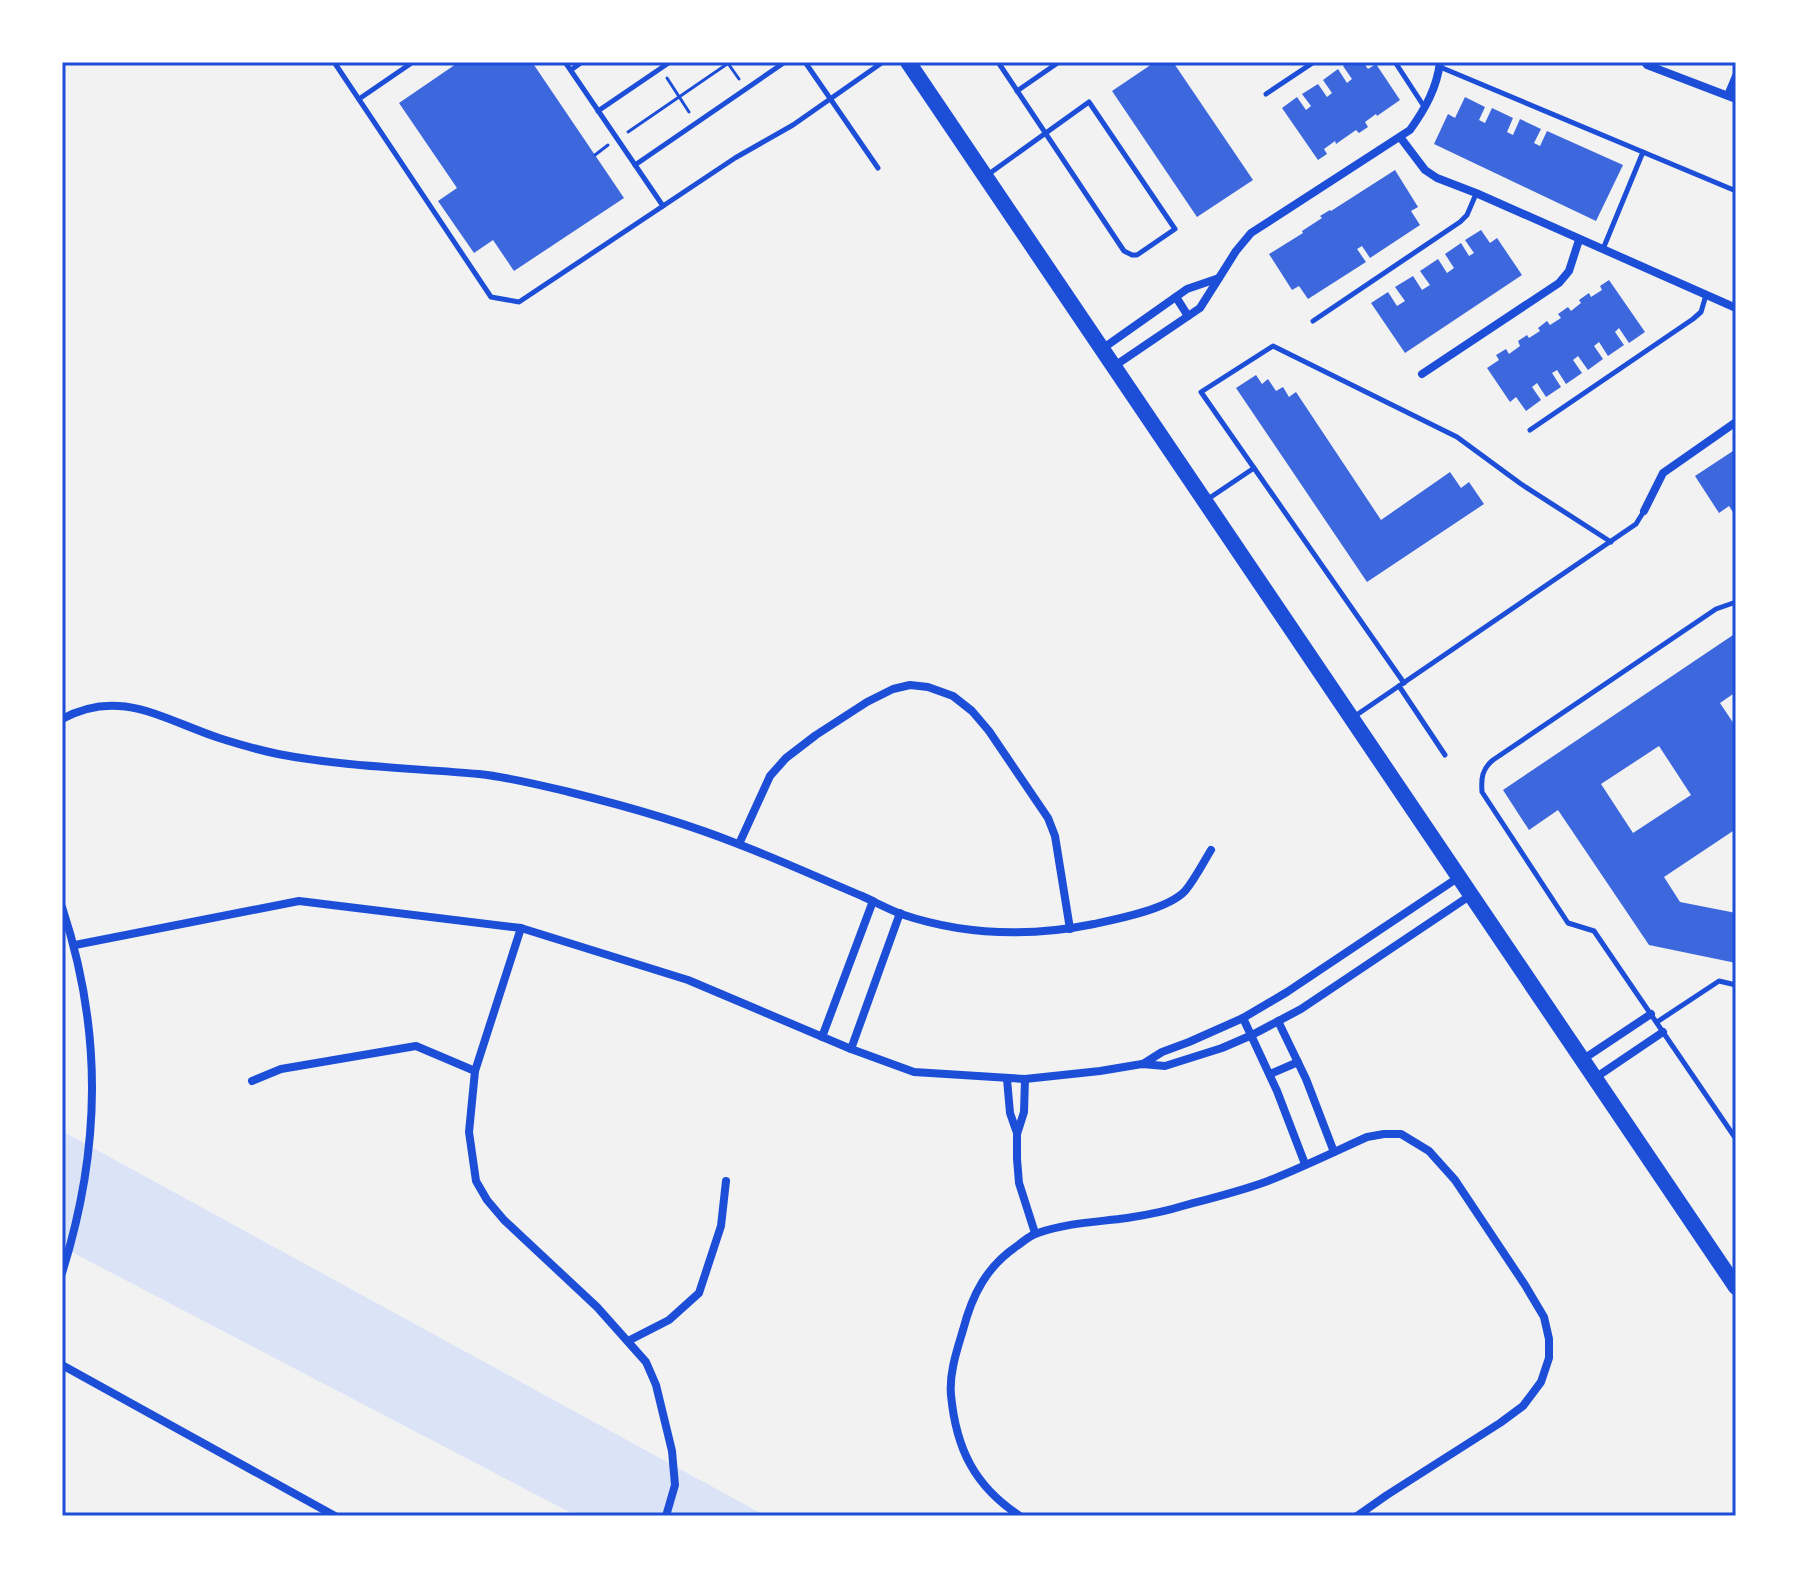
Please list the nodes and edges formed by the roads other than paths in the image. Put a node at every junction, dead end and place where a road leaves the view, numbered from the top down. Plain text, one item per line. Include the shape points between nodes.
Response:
1 (334, 62) edge
2 (413, 62) edge
3 (565, 62) edge
4 (582, 62) edge
5 (670, 62) edge
6 (785, 62) edge
7 (805, 62) edge
8 (883, 62) edge
9 (908, 62) edge
10 (998, 62) edge
11 (1059, 62) edge
12 (1314, 62) edge
13 (1395, 62) edge
14 (1645, 62) edge
15 (1439, 64) edge
16 (571, 70) junction
17 (1736, 76) edge
18 (1017, 91) junction
19 (1266, 94) dead end
20 (1732, 97) edge
21 (359, 99) junction
22 (830, 99) junction
23 (1425, 108) junction
24 (598, 111) junction
25 (1045, 133) junction
26 (1400, 137) junction
27 (1643, 152) junction
28 (635, 165) junction
29 (878, 168) dead end
30 (985, 177) junction
31 (1736, 191) edge
32 (1476, 193) junction
33 (663, 206) junction
34 (1579, 240) junction
35 (1603, 250) junction
36 (1219, 278) junction
37 (1706, 295) junction
38 (1176, 297) junction
39 (1736, 308) edge
40 (1188, 316) junction
41 (1313, 321) dead end
42 (1101, 350) junction
43 (1112, 367) junction
44 (1422, 374) dead end
45 (1736, 422) edge
46 (1530, 430) dead end
47 (1254, 468) junction
48 (1204, 502) junction
49 (1644, 511) joint
50 (1611, 542) junction
51 (1736, 602) edge
52 (1401, 684) junction
53 (62, 719) edge
54 (1351, 719) junction
55 (1445, 755) dead end
56 (739, 844) junction
57 (1211, 850) dead end
58 (1459, 877) junction
59 (1471, 895) junction
60 (873, 901) junction
61 (62, 907) edge
62 (900, 913) junction
63 (521, 928) junction
64 (1070, 929) junction
65 (75, 945) junction
66 (1736, 985) edge
67 (1651, 1014) junction
68 (1243, 1018) junction
69 (1278, 1021) junction
70 (1657, 1022) junction
71 (1663, 1032) junction
72 (1252, 1035) junction
73 (822, 1037) junction
74 (851, 1049) junction
75 (1582, 1060) junction
76 (1298, 1062) junction
77 (1142, 1064) junction
78 (475, 1071) junction
79 (1270, 1074) junction
80 (1595, 1078) junction
81 (1007, 1079) junction
82 (1025, 1079) junction
83 (252, 1081) dead end
84 (1017, 1134) junction
85 (1736, 1139) edge
86 (1334, 1152) junction
87 (1305, 1164) junction
88 (726, 1181) dead end
89 (1035, 1233) junction
90 (62, 1273) edge
91 (1736, 1287) edge
92 (628, 1341) junction
93 (62, 1365) edge
94 (335, 1516) edge
95 (666, 1516) edge
96 (1020, 1516) edge
97 (1357, 1516) edge

1 - 21 lane
2 - 21 lane
3 - 16 lane
4 - 16 lane
5 - 24 lane
6 - 28 lane
7 - 22 lane
8 - 22 lane
9 - 30 main road
10 - 18 lane
11 - 18 lane
12 - 19 lane
13 - 23 lane
14 - 20 street
15 - 23 street
15 - 27 lane
16 - 24 lane
17 - 20 street
18 - 25 lane
21 - 33 lane via 491,297 519,302
22 - 29 lane
22 - 33 lane
23 - 26 street
24 - 28 lane
25 - 25 lane via 1089,102 1175,229 1141,253 1127,254
25 - 30 lane
26 - 32 street via 1425,170
26 - 36 street via 1251,233
27 - 31 lane
27 - 35 lane
28 - 33 lane
30 - 42 main road
32 - 34 street
32 - 41 lane via 1460,222
34 - 35 street
34 - 44 street via 1569,271 1559,283
35 - 37 street
36 - 38 street
36 - 40 street via 1200,308
37 - 39 street
37 - 46 lane via 1693,319
38 - 40 street
38 - 42 street
40 - 43 street
42 - 43 main road
43 - 48 main road
45 - 49 street via 1663,473
47 - 48 lane
47 - 50 lane via 1201,392 1273,346 1457,437
47 - 52 lane
48 - 54 main road
49 - 50 lane
50 - 52 lane
51 - 67 lane via 1716,609 1493,760 1481,781 1482,792 1568,923 1594,931
52 - 54 lane
52 - 55 lane
53 - 56 street via 96,706 122,705 277,753 346,765 482,774 567,791
54 - 58 main road
56 - 60 street
56 - 64 street via 770,776 786,758 880,695 910,685 928,687 953,696 972,711 1048,818
57 - 64 street via 1183,893 1134,916
58 - 59 main road
58 - 68 street
59 - 69 street
59 - 75 main road
60 - 62 street
60 - 73 street
61 - 65 street
62 - 64 street via 991,932
62 - 74 street
63 - 65 street via 299,901
63 - 73 street via 688,980
63 - 78 street
65 - 90 street via 89,1025 93,1113 86,1177
66 - 70 lane via 1719,981
67 - 70 lane
67 - 75 street
68 - 72 street
68 - 77 street
69 - 72 street
69 - 76 street
70 - 71 lane
71 - 80 street
71 - 85 lane
72 - 77 street via 1165,1066
72 - 79 street
73 - 74 street
74 - 81 street via 914,1072
75 - 80 main road
76 - 79 street
76 - 86 street
77 - 82 street
78 - 83 street via 416,1046 281,1069
78 - 92 street via 469,1132 476,1181 504,1220
79 - 87 street
80 - 91 main road
81 - 82 street
81 - 84 street
82 - 84 street
84 - 89 street via 1019,1183
86 - 87 street
86 - 97 street via 1384,1134 1401,1134 1429,1151 1455,1180 1516,1272 1544,1317 1549,1339 1541,1382 1523,1406
87 - 89 street via 1267,1182 1179,1207
88 - 92 street via 721,1226 699,1293 669,1320
89 - 96 street via 1005,1254 975,1292 950,1390 970,1468 986,1489
92 - 95 street via 656,1385 672,1451 675,1485
93 - 94 street

